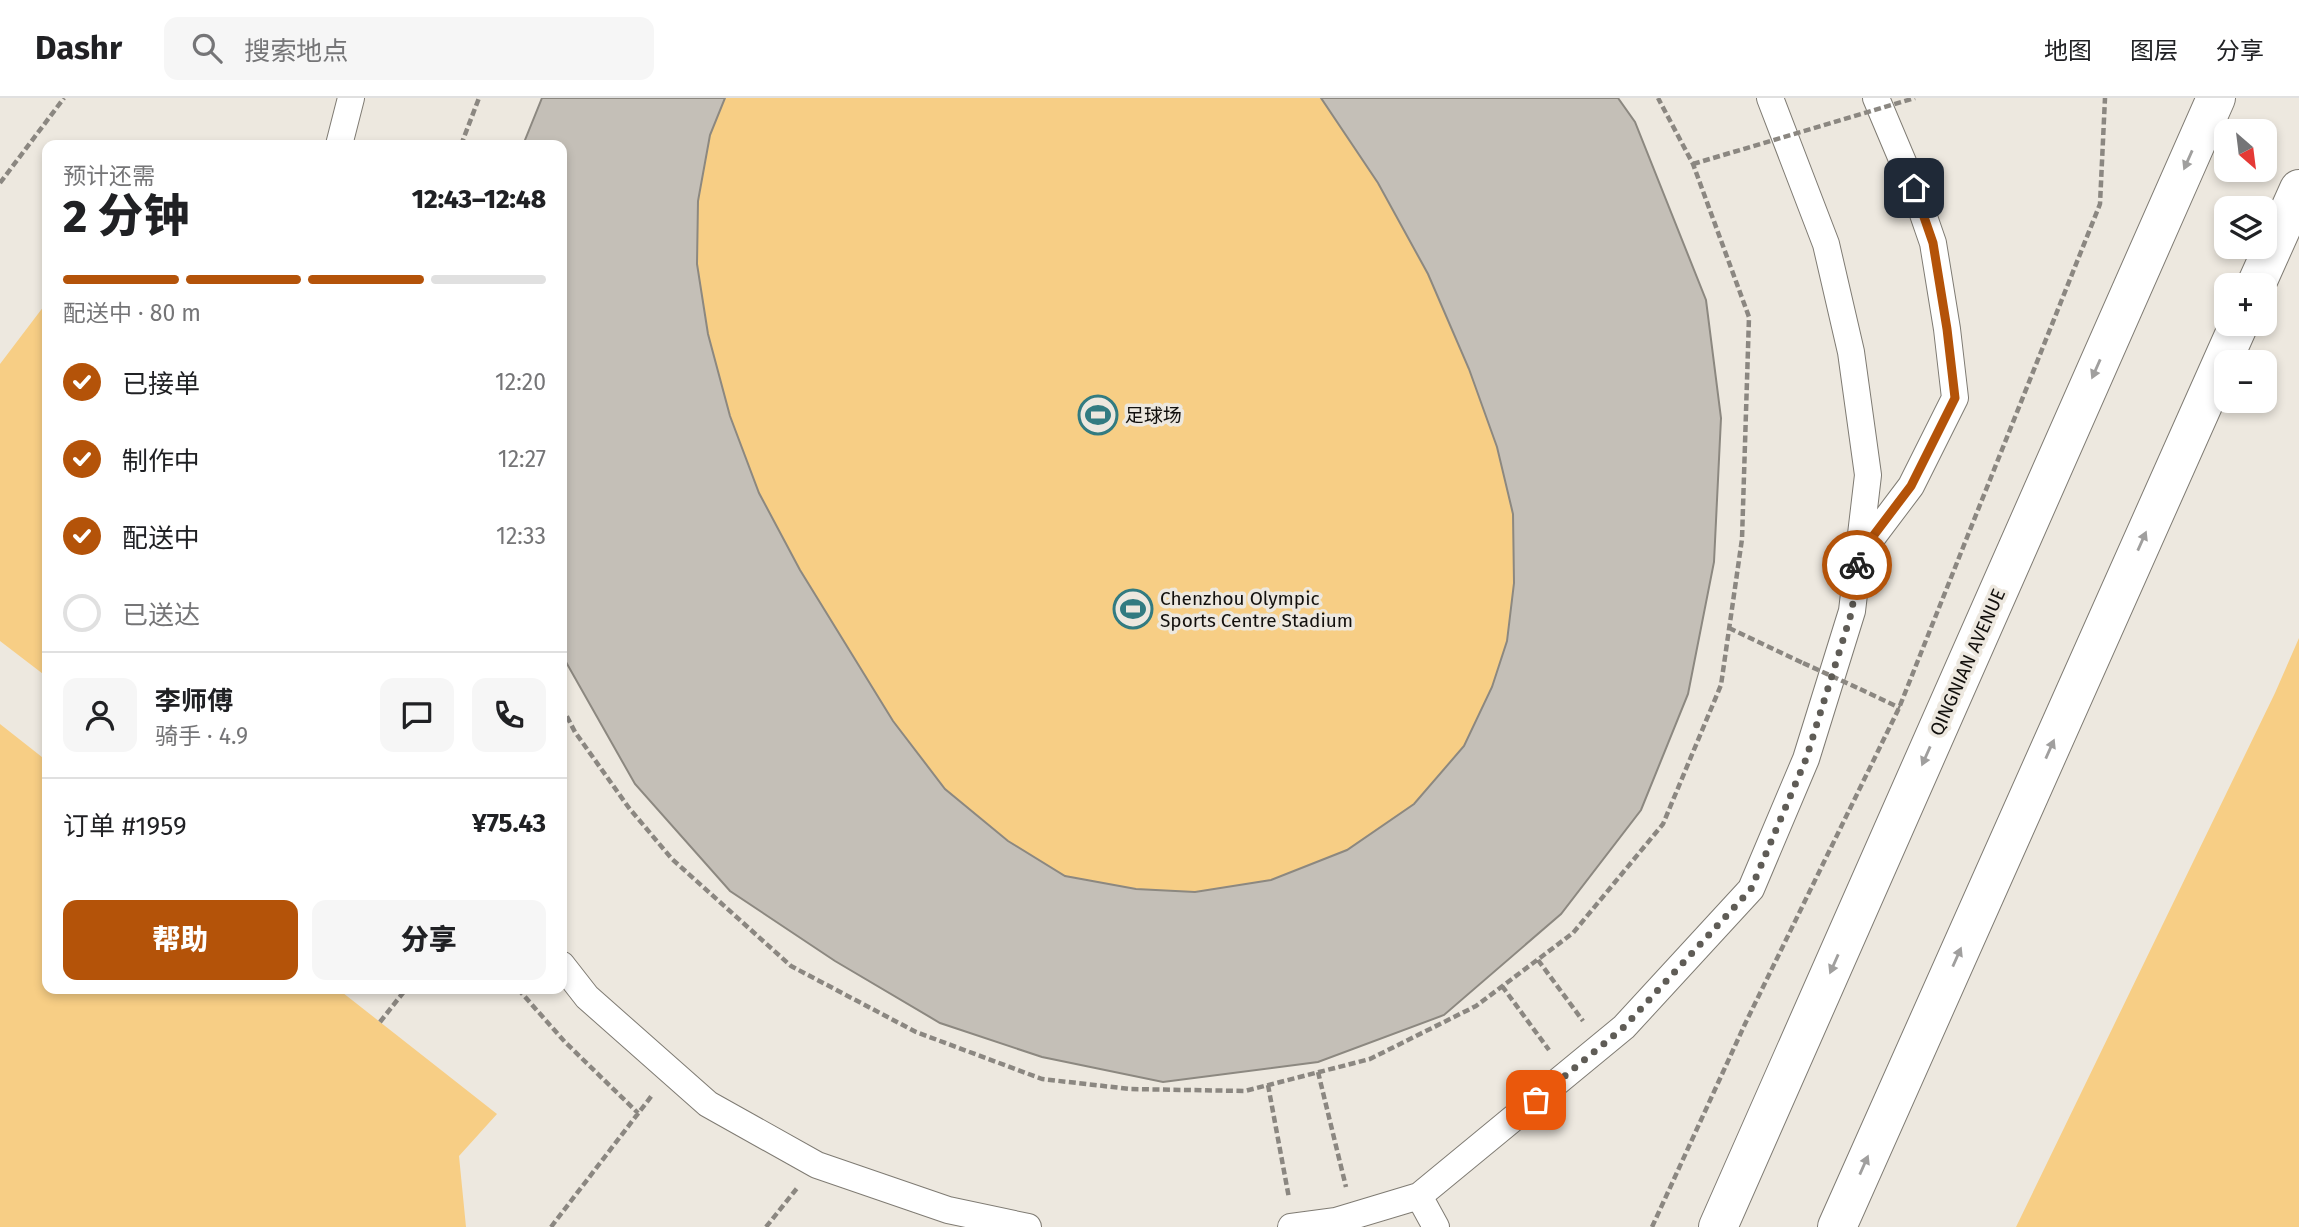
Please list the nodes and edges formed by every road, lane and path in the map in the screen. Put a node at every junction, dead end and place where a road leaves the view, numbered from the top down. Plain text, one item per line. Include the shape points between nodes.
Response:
1 (64, 98) edge
2 (351, 98) edge
3 (479, 98) edge
4 (1658, 98) edge
5 (1770, 98) edge
6 (1876, 98) edge
7 (1915, 98) edge
8 (2105, 98) edge
9 (2216, 98) edge
10 (340, 140) edge
11 (463, 140) edge
12 (1693, 164) junction
13 (0, 183) edge
14 (2299, 189) edge
15 (2261, 273) edge
16 (2234, 336) edge
17 (1858, 556) junction
18 (1729, 628) junction
19 (1899, 708) junction
20 (567, 717) edge
21 (1939, 726) junction
22 (1538, 960) junction
23 (567, 971) edge
24 (1502, 986) junction
25 (402, 994) edge
26 (522, 994) edge
27 (380, 1022) dead end
28 (1601, 1045) junction
29 (671, 1071) junction
30 (1318, 1072) junction
31 (1567, 1074) junction
32 (1268, 1085) junction
33 (638, 1114) junction
34 (817, 1165) junction
35 (1419, 1196) junction
36 (1353, 1216) junction
37 (551, 1227) edge
38 (766, 1227) edge
39 (1028, 1227) edge
40 (1293, 1227) edge
41 (1436, 1227) edge
42 (1652, 1227) edge
43 (1718, 1227) edge
44 (1836, 1227) edge

1 - 13 path
2 - 10 street
3 - 11 path
4 - 12 path
5 - 17 street via 1826,244 1851,352 1868,475
6 - 17 street via 1933,243 1955,398 1911,486
7 - 12 path, bridge
8 - 19 path via 2100,204
9 -> 21 highway, QINGNIAN AVENUE
12 - 18 path via 1749,317 1742,539
14 - 15 highway
44 -> 16 highway
17 - 28 street via 1852,611 1806,759 1751,889 1624,1027
18 - 19 path, bridge
18 - 22 path via 1721,685 1663,824 1573,933
19 - 21 path
19 - 42 path
20 - 32 path via 621,797 672,859 791,966 916,1032 1042,1079 1130,1089 1245,1091
21 -> 43 highway, QINGNIAN AVENUE
22 - 24 path
22 - 28 path
23 - 29 street via 587,997
24 - 30 path via 1476,1006 1370,1059
24 - 31 path
25 - 27 path
26 - 33 path
28 - 31 street
29 - 33 path
29 - 34 street via 708,1104
30 - 32 path
30 - 36 path
31 - 35 street
32 - 40 path
33 - 37 path
34 - 38 path
34 - 39 street via 948,1210
35 - 36 street
35 - 41 street
36 - 40 street

